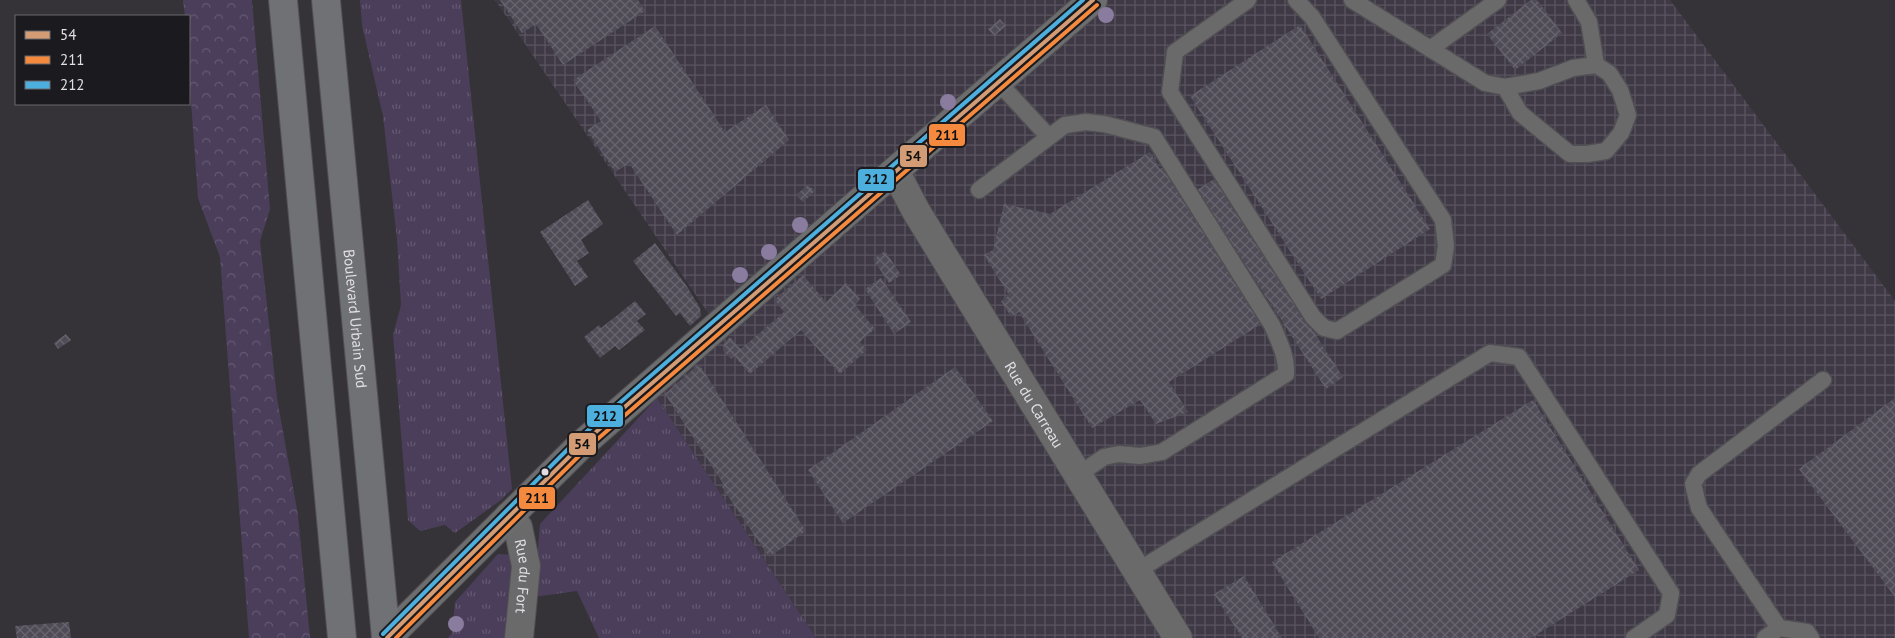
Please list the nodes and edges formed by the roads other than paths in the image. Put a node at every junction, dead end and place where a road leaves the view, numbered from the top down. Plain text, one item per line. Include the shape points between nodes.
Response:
1 (283, 0) edge
2 (326, 0) edge
3 (1093, 0) edge
4 (1248, 0) edge
5 (1296, 0) edge
6 (1352, 0) edge
7 (1498, 0) edge
8 (1576, 0) edge
9 (1430, 49) junction
10 (1596, 65) junction
11 (998, 82) junction
12 (1505, 87) junction
13 (1048, 138) junction
14 (895, 171) junction
15 (979, 190) dead end
16 (1823, 380) dead end
17 (1078, 475) junction
18 (509, 516) junction
19 (1137, 571) junction
20 (1779, 628) junction
21 (342, 638) edge
22 (386, 638) edge
23 (519, 638) edge
24 (1178, 638) edge
25 (1634, 638) edge
26 (1765, 638) edge
27 (1811, 638) edge

1 - 21 highway
2 - 22 highway, Boulevard Urbain Sud
3 - 11 street
4 - 5 lane via 1175,52 1170,92 1313,317 1324,328 1337,331 1443,265 1446,246 1443,220 1312,17
6 - 9 lane
7 - 9 lane
8 - 10 lane via 1589,22
9 - 12 lane via 1485,83
10 - 12 lane
10 - 12 lane via 1610,73 1628,115 1621,133 1606,151 1570,154 1520,113
11 - 13 lane
11 - 14 street
13 - 15 lane
13 - 17 lane via 1065,125 1086,122 1154,137 1272,325 1286,364 1286,374 1162,452 1104,457
14 - 17 street, Rue du Carreau via 916,211
14 - 18 street via 581,445
16 - 20 lane via 1699,474 1693,484 1700,508
17 - 19 street, Rue du Carreau
18 - 22 street
18 - 23 street, Rue du Fort via 518,527 526,566
19 - 24 street, Rue du Carreau
19 - 25 lane via 1490,353 1519,357 1671,593 1667,615
20 - 26 lane
20 - 27 lane via 1807,632

